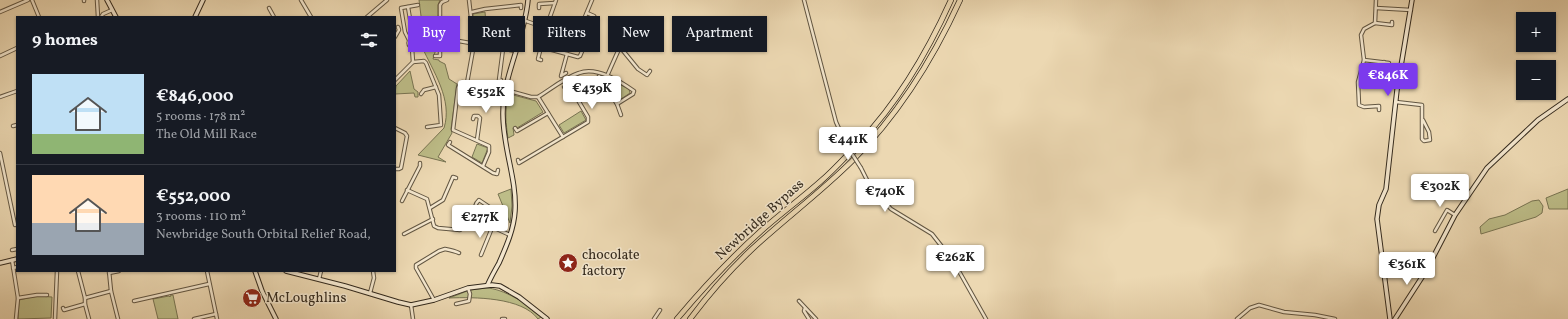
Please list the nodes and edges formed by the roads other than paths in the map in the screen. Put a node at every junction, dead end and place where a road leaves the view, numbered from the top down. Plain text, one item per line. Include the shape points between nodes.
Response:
1 (28, 0) edge
2 (32, 0) edge
3 (97, 0) edge
4 (107, 0) edge
5 (203, 0) edge
6 (301, 0) edge
7 (387, 0) edge
8 (447, 0) edge
9 (469, 0) edge
10 (528, 0) edge
11 (592, 0) edge
12 (804, 0) edge
13 (951, 0) edge
14 (960, 0) edge
15 (1376, 0) edge
16 (1412, 0) edge
17 (555, 1) edge
18 (418, 5) dead end
19 (408, 7) junction
20 (269, 8) dead end
21 (521, 8) dead end
22 (539, 8) dead end
23 (1376, 8) junction
24 (112, 10) junction
25 (1411, 10) junction
26 (0, 12) edge
27 (472, 12) junction
28 (587, 13) junction
29 (39, 16) edge
30 (99, 16) edge
31 (100, 16) edge
32 (115, 16) edge
33 (197, 16) edge
34 (273, 16) edge
35 (310, 16) edge
36 (369, 16) edge
37 (409, 16) edge
38 (440, 16) edge
39 (472, 16) edge
40 (550, 16) edge
41 (586, 16) edge
42 (594, 16) edge
43 (526, 21) junction
44 (1392, 22) dead end
45 (533, 23) edge
46 (1375, 23) junction
47 (525, 24) edge
48 (398, 28) dead end
49 (396, 35) edge
50 (408, 38) edge
51 (16, 48) edge
52 (413, 52) edge
53 (440, 52) edge
54 (473, 52) edge
55 (503, 52) edge
56 (516, 52) edge
57 (582, 52) edge
58 (617, 52) edge
59 (625, 52) edge
60 (567, 54) junction
61 (0, 56) edge
62 (435, 56) dead end
63 (541, 60) dead end
64 (1364, 60) junction
65 (414, 62) junction
66 (1384, 62) junction
67 (1389, 62) dead end
68 (1383, 71) dead end
69 (650, 72) dead end
70 (566, 73) dead end
71 (599, 76) dead end
72 (607, 76) junction
73 (396, 79) edge
74 (501, 80) dead end
75 (467, 83) junction
76 (499, 84) dead end
77 (436, 87) junction
78 (564, 87) dead end
79 (506, 90) junction
80 (16, 91) edge
81 (421, 94) dead end
82 (0, 97) edge
83 (538, 97) junction
84 (1568, 99) edge
85 (1396, 102) junction
86 (617, 104) junction
87 (1379, 110) dead end
88 (548, 113) junction
89 (621, 115) dead end
90 (473, 119) dead end
91 (1423, 120) junction
92 (16, 125) edge
93 (13, 126) dead end
94 (427, 127) dead end
95 (396, 128) edge
96 (515, 128) dead end
97 (563, 137) junction
98 (477, 140) junction
99 (450, 142) dead end
100 (0, 153) edge
101 (518, 160) dead end
102 (420, 163) dead end
103 (483, 166) junction
104 (396, 169) edge
105 (498, 170) dead end
106 (456, 178) dead end
107 (407, 190) junction
108 (402, 200) dead end
109 (430, 208) junction
110 (1455, 215) junction
111 (15, 217) edge
112 (475, 219) junction
113 (489, 219) dead end
114 (433, 220) junction
115 (15, 225) dead end
116 (492, 228) junction
117 (1435, 231) dead end
118 (405, 232) dead end
119 (510, 235) junction
120 (16, 249) edge
121 (12, 250) dead end
122 (459, 253) dead end
123 (481, 255) dead end
124 (16, 259) edge
125 (12, 260) junction
126 (0, 263) edge
127 (12, 268) junction
128 (16, 268) edge
129 (57, 272) edge
130 (78, 272) edge
131 (109, 272) edge
132 (207, 272) edge
133 (255, 272) edge
134 (291, 272) edge
135 (321, 272) edge
136 (373, 272) edge
137 (319, 278) junction
138 (209, 284) junction
139 (488, 284) junction
140 (468, 288) junction
141 (111, 291) junction
142 (370, 293) junction
143 (47, 295) dead end
144 (18, 298) junction
145 (86, 298) junction
146 (434, 300) junction
147 (134, 301) dead end
148 (799, 301) dead end
149 (85, 304) junction
150 (456, 304) dead end
151 (411, 305) junction
152 (63, 308) dead end
153 (805, 308) junction
154 (660, 310) dead end
155 (216, 314) junction
156 (813, 318) edge
157 (16, 319) edge
158 (55, 319) edge
159 (89, 319) edge
160 (118, 319) edge
161 (194, 319) edge
162 (217, 319) edge
163 (276, 319) edge
164 (413, 319) edge
165 (502, 319) edge
166 (505, 319) edge
167 (546, 319) edge
168 (654, 319) edge
169 (677, 319) edge
170 (690, 319) edge
171 (986, 319) edge
172 (1237, 319) edge
173 (1335, 319) edge
174 (1390, 319) edge
175 (1395, 319) edge

1 - 26 street
2 - 29 street
3 - 30 street
4 - 24 street
5 - 33 street
6 - 35 street
7 - 36 street
8 - 38 street via 440,5
9 - 27 street
10 - 43 street
11 - 28 street
12 - 171 street, bridge via 836,122 847,146 870,186 885,203 932,234 960,273
13 - 169 highway, Newbridge Bypass via 919,64 861,141 728,262
14 - 170 highway, Newbridge Bypass via 925,68 882,128 826,186 749,251
15 - 23 street
16 - 25 street
17 - 22 street via 539,4
17 - 40 street
18 - 19 street
19 - 37 street
19 - 50 street via 401,8
20 - 34 street
21 - 27 street via 521,5
23 - 25 street
23 - 46 street
24 - 31 street
24 - 32 street
25 - 85 street
27 - 39 street
28 - 41 street
28 - 42 street
43 - 45 street
43 - 47 street
44 - 46 street via 1392,25
46 - 64 street via 1364,29 1361,35
48 - 49 street
51 - 61 street
52 - 65 street
53 - 62 street via 440,56
54 - 75 street
55 - 74 street
56 - 79 street
57 - 60 street via 578,57
58 - 72 street
59 - 69 street via 640,72 647,75
60 - 63 street via 542,47 538,59
60 - 70 street via 561,76
64 - 66 street
64 - 87 street via 1358,82 1359,105 1379,106
65 - 73 street
65 - 77 street via 425,62
66 - 67 street
66 - 68 street
71 - 86 street
72 - 83 street via 590,71 578,73
72 - 86 street via 634,90
75 - 76 street via 498,87
75 - 98 street via 460,84 453,130
77 - 81 street via 424,90
77 - 94 street via 441,124
78 - 97 street via 569,85 589,120
79 - 83 street
79 - 119 street via 503,112 507,150 515,187 514,223
80 - 82 street
83 - 88 street
84 - 110 street via 1538,120 1493,161
85 - 91 street via 1422,105
85 - 174 street via 1387,187 1377,219
86 - 89 street
88 - 96 street via 517,131
88 - 97 street
90 - 98 street via 474,116 480,118
91 - 91 street via 1422,139 1427,141 1430,140 1430,136
92 - 93 street
95 - 104 street via 407,136 401,168
97 - 101 street via 519,163
98 - 103 street via 490,148
99 - 103 street via 448,144
100 - 111 street
102 - 107 street
103 - 105 street via 497,174
106 - 109 street via 453,177 442,201
107 - 108 street
107 - 109 street via 427,199
109 - 114 street
110 - 117 street via 1447,210
110 - 175 street via 1426,271
111 - 115 street
112 - 113 street via 474,208 479,200 491,208 492,220
112 - 114 street via 460,230 438,228 434,226
112 - 116 street
114 - 118 street
116 - 119 street
116 - 123 street
119 - 139 street
120 - 121 street
122 - 146 street via 445,249 416,266
124 - 125 street
125 - 126 street
125 - 127 street
127 - 128 street
127 - 144 street
129 - 158 street
130 - 145 street
131 - 141 street
132 - 138 street
133 - 163 street
134 - 137 street
135 - 137 street
136 - 142 street
137 - 142 street
138 - 147 street
138 - 155 street
139 - 140 street
139 - 167 street via 500,286 519,297
140 - 146 street
140 - 150 street via 469,301
141 - 145 street
141 - 160 street
142 - 151 street
143 - 144 street
144 - 157 street
145 - 149 street
146 - 151 street
148 - 153 street
149 - 152 street via 64,310
149 - 159 street
151 - 164 street
153 - 156 street
153 - 156 street via 804,311
154 - 168 street
155 - 161 street
155 - 162 street
165 - 166 street
172 - 173 street via 1250,308 1259,305 1284,312

